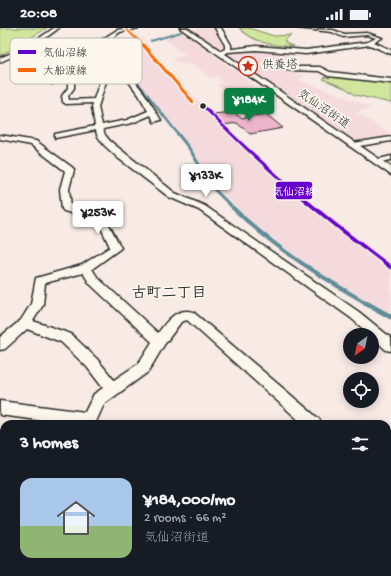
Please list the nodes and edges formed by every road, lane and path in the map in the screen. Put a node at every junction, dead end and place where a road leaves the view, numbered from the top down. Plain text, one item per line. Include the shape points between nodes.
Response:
1 (57, 28) edge
2 (137, 28) edge
3 (185, 28) edge
4 (218, 28) edge
5 (299, 28) edge
6 (43, 38) edge
7 (108, 38) edge
8 (371, 43) junction
9 (224, 52) junction
10 (391, 52) edge
11 (10, 56) edge
12 (0, 60) edge
13 (289, 69) dead end
14 (391, 81) edge
15 (71, 84) edge
16 (102, 84) edge
17 (134, 84) edge
18 (97, 101) junction
19 (152, 112) junction
20 (157, 120) dead end
21 (100, 128) junction
22 (58, 136) dead end
23 (0, 137) edge
24 (391, 139) edge
25 (353, 145) junction
26 (391, 158) edge
27 (376, 161) junction
28 (391, 172) edge
29 (86, 268) junction
30 (25, 323) junction
31 (159, 341) junction
32 (0, 345) edge
33 (391, 346) edge
34 (113, 389) junction
35 (0, 408) edge
36 (75, 420) edge
37 (89, 420) edge
38 (309, 420) edge

1 - 6 street
2 - 7 street via 119,31
3 - 9 street, 気仙沼街道
4 - 9 street via 228,44
5 - 8 street via 333,31 343,36 367,34 380,38
8 - 9 street via 311,51 256,48
8 - 10 street
9 - 25 street, 気仙沼街道
11 - 12 street
13 - 14 street via 320,69 328,74
15 - 18 street via 65,100
16 - 18 street
17 - 19 street
18 - 21 street via 95,107
19 - 20 street
19 - 21 street via 131,121
21 - 22 street via 83,129
21 - 33 street via 101,135 107,143 172,195 208,212 355,315
23 - 29 street via 33,143 70,170 67,175 64,203 67,209 102,219 116,248
24 - 25 street
25 - 27 street, 気仙沼街道
26 - 27 street
27 - 28 street, 気仙沼街道
29 - 30 street via 40,281 37,305
29 - 31 street via 94,280
30 - 32 street
30 - 34 street via 66,338 92,363
31 - 34 street via 142,368
31 - 38 street via 177,318 189,315
34 - 37 street via 99,399
35 - 36 street

